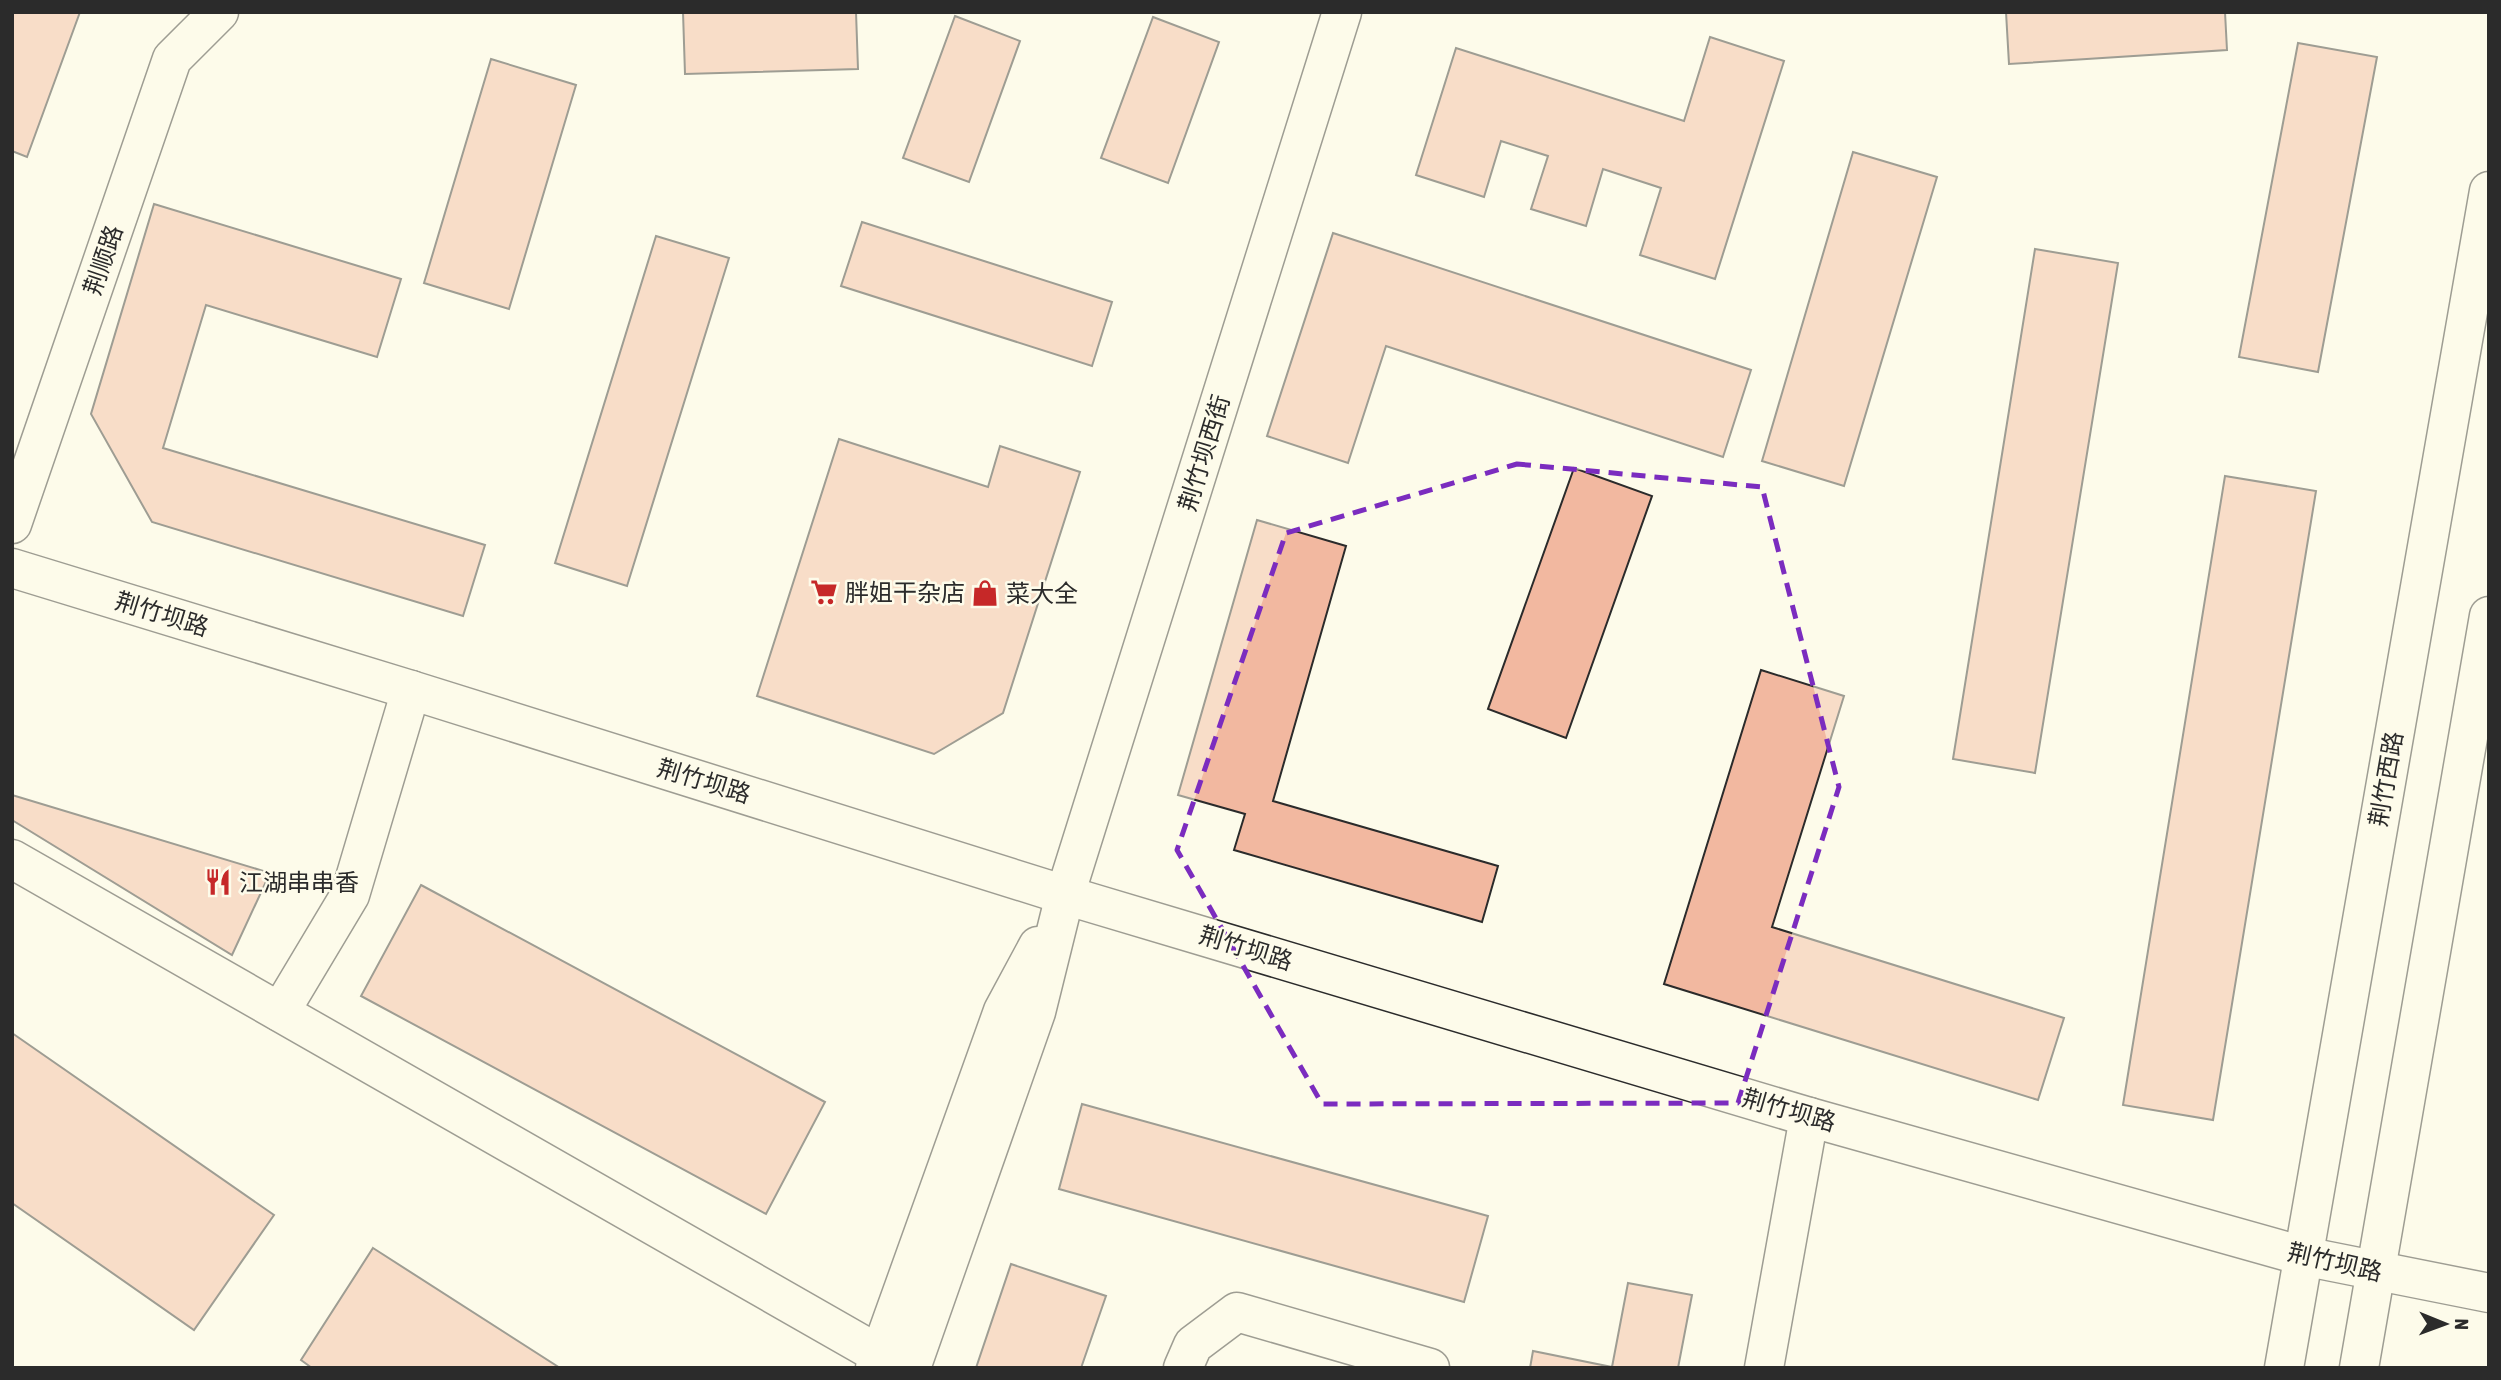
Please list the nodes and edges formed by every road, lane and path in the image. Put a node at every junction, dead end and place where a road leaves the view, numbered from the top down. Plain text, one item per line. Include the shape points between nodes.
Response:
1 (219, 12) edge
2 (1342, 12) edge
3 (2489, 191) edge
4 (12, 524) edge
5 (12, 569) edge
6 (2489, 616) edge
7 (411, 690) junction
8 (12, 859) edge
9 (1065, 895) junction
10 (281, 1012) junction
11 (1809, 1117) junction
12 (2303, 1256) junction
13 (2376, 1272) junction
14 (2489, 1293) edge
15 (888, 1364) edge
16 (1183, 1368) edge
17 (1430, 1368) edge
18 (1764, 1368) edge
19 (2284, 1368) edge
20 (2360, 1368) edge

1 - 4 street, 荆顺路 via 172,59
2 - 9 street, 荆竹坝西街
3 - 12 street, 荆竹西路
5 - 7 street, 荆竹坝路
6 - 13 street
7 - 9 street, 荆竹坝路
7 - 10 street via 350,895
8 - 10 street
9 - 11 street, 荆竹坝路
9 - 15 street, 荆竹坝西街 via 1003,1011
10 - 15 street
11 - 12 street, 荆竹坝路
11 - 18 street
12 - 13 street, 荆竹坝路
12 - 19 street, 荆竹西路
13 - 14 street, 荆竹坝路
13 - 20 street
16 - 17 street via 1194,1345 1237,1312

